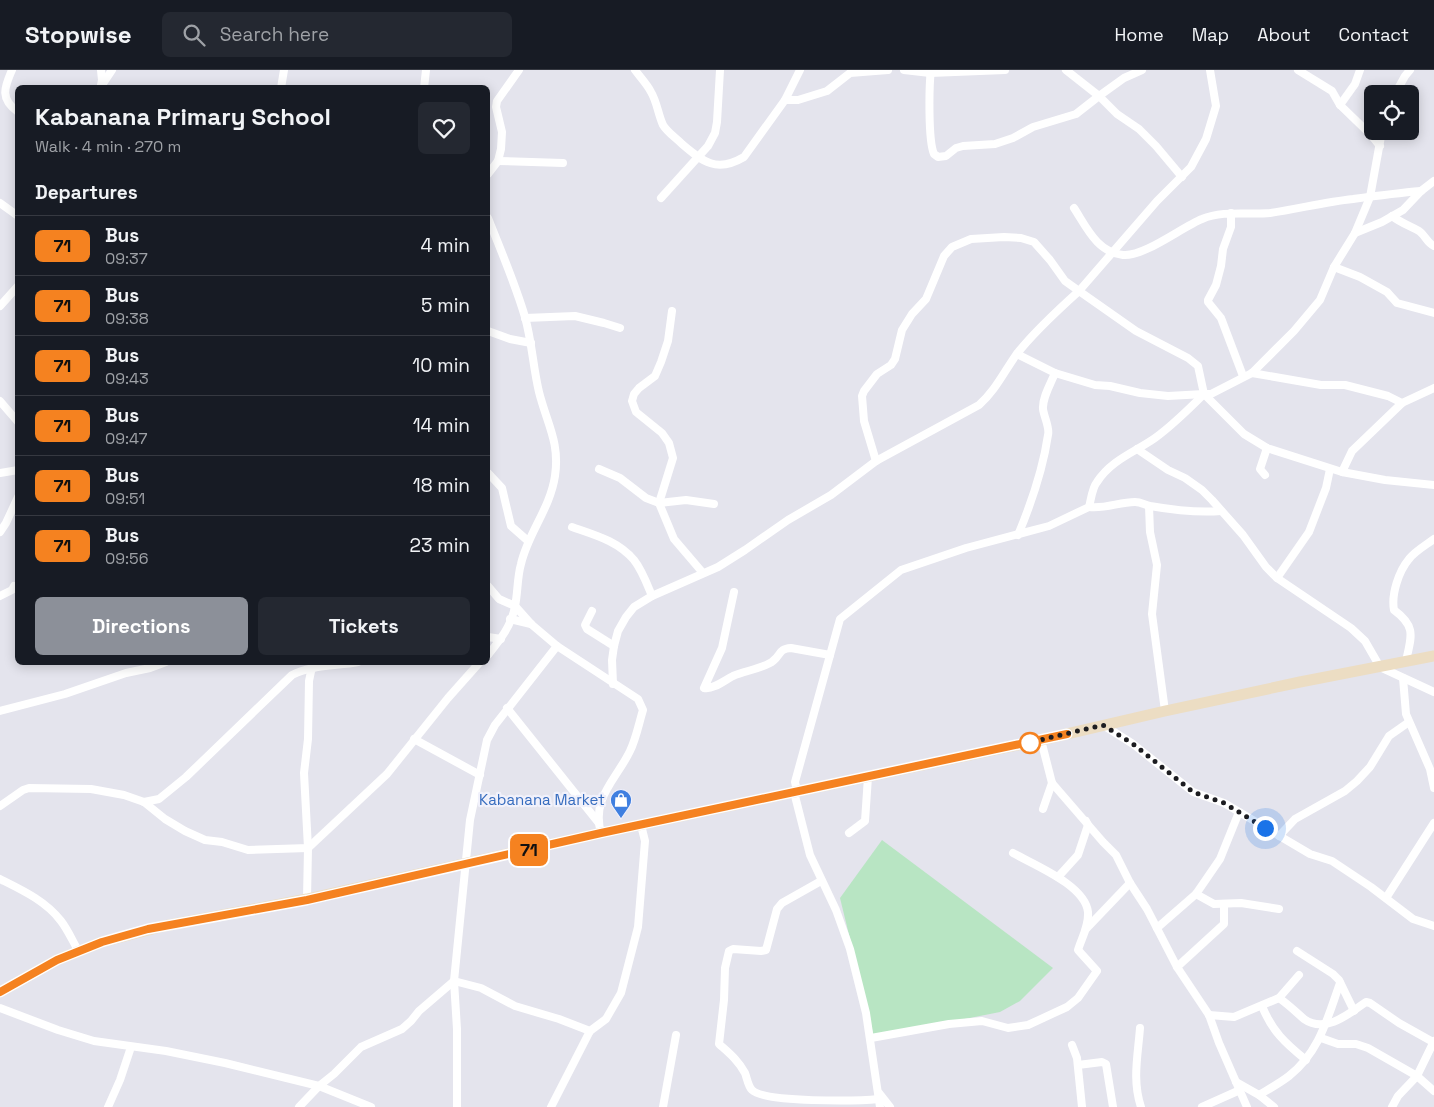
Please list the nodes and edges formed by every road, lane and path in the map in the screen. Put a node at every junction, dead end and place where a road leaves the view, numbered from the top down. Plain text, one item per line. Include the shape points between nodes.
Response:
1 (12, 70) edge
2 (101, 70) edge
3 (112, 70) edge
4 (284, 70) edge
5 (419, 70) edge
6 (519, 70) edge
7 (635, 70) edge
8 (720, 70) edge
9 (800, 70) edge
10 (888, 70) edge
11 (904, 70) edge
12 (1005, 70) edge
13 (1142, 70) edge
14 (1210, 70) edge
15 (1298, 70) edge
16 (1360, 70) edge
17 (1410, 70) edge
18 (931, 72) edge
19 (1072, 72) edge
20 (426, 74) edge
21 (101, 85) edge
22 (102, 85) edge
23 (282, 85) edge
24 (1400, 85) edge
25 (1099, 96) junction
26 (0, 98) edge
27 (785, 100) junction
28 (7, 103) junction
29 (1340, 105) junction
30 (15, 110) edge
31 (1381, 140) edge
32 (1380, 146) junction
33 (698, 158) junction
34 (498, 161) junction
35 (563, 163) dead end
36 (490, 171) edge
37 (1182, 176) junction
38 (1434, 181) edge
39 (1421, 191) junction
40 (1370, 197) junction
41 (661, 198) dead end
42 (0, 203) edge
43 (1074, 208) dead end
44 (1231, 213) junction
45 (15, 214) edge
46 (1392, 216) junction
47 (490, 223) edge
48 (1356, 233) junction
49 (1434, 246) edge
50 (1112, 253) junction
51 (1334, 267) junction
52 (15, 289) edge
53 (1079, 291) junction
54 (0, 306) edge
55 (672, 311) dead end
56 (1434, 313) edge
57 (525, 318) junction
58 (620, 328) dead end
59 (490, 332) edge
60 (531, 343) junction
61 (1017, 354) junction
62 (1055, 372) junction
63 (1252, 372) junction
64 (1243, 376) junction
65 (1434, 388) edge
66 (1204, 394) junction
67 (0, 401) edge
68 (1402, 403) junction
69 (15, 418) edge
70 (1267, 448) junction
71 (1137, 449) junction
72 (876, 461) junction
73 (599, 469) dead end
74 (1330, 469) junction
75 (15, 470) edge
76 (1342, 472) junction
77 (0, 473) edge
78 (490, 475) edge
79 (1265, 475) dead end
80 (1434, 485) edge
81 (659, 502) junction
82 (15, 504) edge
83 (714, 504) dead end
84 (1149, 506) junction
85 (1089, 508) junction
86 (1221, 512) junction
87 (572, 527) dead end
88 (0, 532) edge
89 (1018, 535) junction
90 (1434, 539) edge
91 (528, 541) junction
92 (703, 573) junction
93 (1277, 578) junction
94 (14, 586) dead end
95 (490, 588) edge
96 (734, 592) dead end
97 (0, 596) edge
98 (652, 596) junction
99 (515, 606) junction
100 (592, 611) dead end
101 (510, 620) junction
102 (531, 624) junction
103 (490, 637) edge
104 (501, 639) junction
105 (557, 646) junction
106 (614, 646) junction
107 (490, 652) edge
108 (830, 655) junction
109 (1434, 656) edge
110 (1406, 661) junction
111 (158, 665) edge
112 (312, 665) edge
113 (344, 665) edge
114 (477, 665) edge
115 (1380, 667) junction
116 (1403, 678) junction
117 (613, 684) junction
118 (1434, 692) edge
119 (507, 708) junction
120 (0, 711) edge
121 (1165, 711) junction
122 (1409, 722) junction
123 (1103, 725) junction
124 (414, 739) junction
125 (1041, 740) junction
126 (480, 775) junction
127 (868, 777) junction
128 (1052, 783) junction
129 (1434, 788) edge
130 (796, 792) junction
131 (144, 802) junction
132 (0, 806) edge
133 (1043, 809) dead end
134 (1239, 812) junction
135 (1085, 820) junction
136 (1434, 823) edge
137 (641, 825) junction
138 (599, 828) junction
139 (849, 833) dead end
140 (1279, 836) junction
141 (308, 848) junction
142 (1013, 853) dead end
143 (466, 863) junction
144 (1058, 877) junction
145 (0, 879) edge
146 (821, 881) junction
147 (1130, 883) junction
148 (1196, 894) junction
149 (1386, 898) junction
150 (307, 900) junction
151 (1224, 905) junction
152 (1279, 908) dead end
153 (1434, 926) edge
154 (1086, 928) junction
155 (1157, 928) junction
156 (1297, 951) dead end
157 (79, 952) junction
158 (1177, 966) junction
159 (1299, 975) dead end
160 (454, 981) junction
161 (1340, 983) junction
162 (0, 992) edge
163 (1280, 998) junction
164 (1262, 1006) junction
165 (0, 1008) edge
166 (1354, 1011) junction
167 (1209, 1015) junction
168 (1325, 1025) junction
169 (1140, 1028) dead end
170 (590, 1031) junction
171 (676, 1035) dead end
172 (871, 1038) junction
173 (1321, 1038) junction
174 (1434, 1042) edge
175 (1072, 1045) dead end
176 (131, 1047) junction
177 (1306, 1060) junction
178 (1078, 1065) junction
179 (1417, 1076) junction
180 (1236, 1082) junction
181 (319, 1086) junction
182 (1240, 1090) junction
183 (1434, 1091) edge
184 (1259, 1094) junction
185 (879, 1099) edge
186 (108, 1107) edge
187 (299, 1107) edge
188 (371, 1107) edge
189 (457, 1107) edge
190 (551, 1107) edge
191 (663, 1107) edge
192 (890, 1107) edge
193 (1082, 1107) edge
194 (1113, 1107) edge
195 (1141, 1107) edge
196 (1202, 1107) edge
197 (1247, 1107) edge
198 (1274, 1107) edge
199 (1392, 1107) edge

1 - 28 street via 5,87
2 - 21 street
3 - 22 street
4 - 23 street
5 - 20 street
6 - 34 street via 496,101 502,132
7 - 33 street via 650,91 663,125
8 - 33 street via 715,133
9 - 27 street
10 - 27 street via 850,73 827,91 798,100
11 - 18 street
12 - 18 street
13 - 25 street
14 - 37 street via 1216,106 1198,156
15 - 29 street via 1332,91
16 - 29 street via 1355,84
17 - 24 street
18 - 25 street via 931,143 938,157 949,155 963,146 984,146 1004,141 1033,127 1076,114
19 - 25 street
25 - 37 street via 1156,146
26 - 28 street
27 - 33 street via 744,157 735,163 708,164
28 - 30 street
29 - 32 street
31 - 32 street
32 - 40 street
33 - 41 street
34 - 35 street
34 - 36 street
37 - 50 street
38 - 39 street
39 - 40 street
39 - 46 street via 1403,210
40 - 44 street via 1268,213
40 - 48 street
42 - 45 street
43 - 50 street via 1103,249
44 - 50 street via 1202,219 1138,252 1126,256
44 - 64 street via 1231,227 1216,286 1208,302 1221,318
46 - 48 street
46 - 49 street via 1421,232
47 - 57 street
48 - 51 street
50 - 53 street
51 - 56 street via 1387,292 1397,303
51 - 63 street via 1320,300
52 - 54 street
53 - 61 street
53 - 66 street via 1136,331 1198,366
53 - 72 street via 1065,281 1034,242 1021,238 986,237 952,247 944,256 926,299 902,330 895,359 877,374 862,396 864,422
55 - 81 street via 668,341 655,376 639,388 632,401 636,412 662,433 671,450 673,458
57 - 58 street via 575,316
57 - 60 street
59 - 60 street via 510,340
60 - 91 street via 544,412 556,450 552,491
61 - 62 street
61 - 72 street via 980,405
62 - 66 street via 1095,385 1140,394
62 - 89 street via 1043,408 1049,433 1039,475
63 - 64 street
63 - 68 street via 1321,385 1345,385
64 - 66 street via 1212,394
65 - 68 street
66 - 70 street via 1244,434
66 - 71 street via 1181,417
67 - 69 street
68 - 76 street via 1352,451
70 - 74 street
70 - 79 street via 1260,469
71 - 85 street via 1124,455 1096,483
71 - 86 street via 1194,484
72 - 92 street via 831,496
73 - 81 street via 620,478 646,498
74 - 76 street
74 - 93 street via 1309,532
75 - 77 street
76 - 80 street
78 - 91 street via 502,488 511,526
81 - 83 street via 686,500
81 - 92 street via 674,539
82 - 88 street
84 - 85 street via 1129,502
84 - 86 street
84 - 121 street via 1150,532 1157,565 1152,614
85 - 89 street via 1049,526
86 - 93 street
87 - 98 street via 620,546 634,561
89 - 108 street via 901,570 840,620
90 - 110 street via 1410,557 1394,590 1394,610 1404,618 1412,637
91 - 99 street via 520,565
92 - 98 street
93 - 115 street via 1351,628 1365,641
94 - 97 street
95 - 99 street via 499,599
96 - 108 street via 722,648 704,688 773,661 785,648
98 - 106 street via 634,607 626,617
99 - 101 street
99 - 102 street
100 - 106 street via 585,625 587,629
101 - 102 street
101 - 104 street
102 - 105 street
103 - 104 street
104 - 107 street
105 - 117 street
105 - 119 street
106 - 117 street
108 - 130 street via 795,782
109 - 110 street
110 - 115 street
111 - 120 street
112 - 113 street
112 - 131 street via 292,675 206,759 159,799
112 - 141 street via 304,773
114 - 124 street
115 - 116 street
115 - 121 street
116 - 118 street
116 - 122 street
117 - 138 street via 638,699 642,710 631,749 606,789 600,806
119 - 126 street via 487,740
119 - 138 street
121 - 123 street
122 - 129 street via 1430,769
122 - 140 street via 1389,736 1357,781 1295,819
123 - 125 street
123 - 134 street via 1133,744 1193,792
124 - 126 street
124 - 141 street via 387,774
125 - 127 street
125 - 128 street
126 - 143 street via 470,820
127 - 130 street
127 - 139 street via 867,817
128 - 133 street
128 - 135 street
130 - 137 street
130 - 146 street via 810,855
131 - 132 street via 91,789 29,788
131 - 141 street via 165,819 205,840 248,850
134 - 140 street
134 - 148 street via 1220,859
135 - 144 street via 1088,825 1078,855
135 - 147 street via 1116,855
136 - 149 street
137 - 138 street
137 - 170 street via 645,842 638,927 620,993 606,1019
138 - 143 street
140 - 149 street via 1310,854 1332,861
141 - 150 street
142 - 144 street
143 - 150 street
143 - 160 street
144 - 154 street via 1087,906
145 - 157 street via 47,906 60,920
146 - 172 street via 850,949
146 - 185 street via 782,903 766,950 729,951 718,1044 738,1061 752,1090 760,1095 807,1100
147 - 154 street
147 - 155 street
148 - 151 street via 1212,904
148 - 155 street
149 - 153 street via 1413,919
150 - 157 street via 164,926 102,942
151 - 152 street
151 - 158 street via 1224,924
154 - 172 street via 1078,950 1097,972 1067,1007 1028,1025 1008,1028 986,1021 949,1024
155 - 158 street
156 - 161 street via 1333,974
157 - 162 street via 57,960
158 - 167 street
159 - 163 street
160 - 170 street via 481,988 515,1006
160 - 181 street via 402,1029 361,1047
160 - 189 street
161 - 166 street
161 - 168 street
163 - 164 street
163 - 168 street via 1305,1020
164 - 167 street via 1234,1017
164 - 177 street via 1269,1023 1284,1042
165 - 176 street via 85,1039
166 - 168 street
166 - 174 street via 1366,1002 1370,1003
167 - 180 street
168 - 173 street
169 - 195 street via 1136,1078
170 - 190 street
171 - 191 street
172 - 185 street
173 - 177 street
173 - 179 street via 1368,1048
174 - 179 street
175 - 178 street
176 - 181 street via 225,1063
176 - 186 street
177 - 184 street via 1289,1076
178 - 193 street
178 - 194 street via 1106,1064
179 - 183 street
179 - 199 street
180 - 182 street
180 - 184 street
181 - 187 street
181 - 188 street
182 - 196 street
182 - 197 street
184 - 198 street
185 - 192 street

